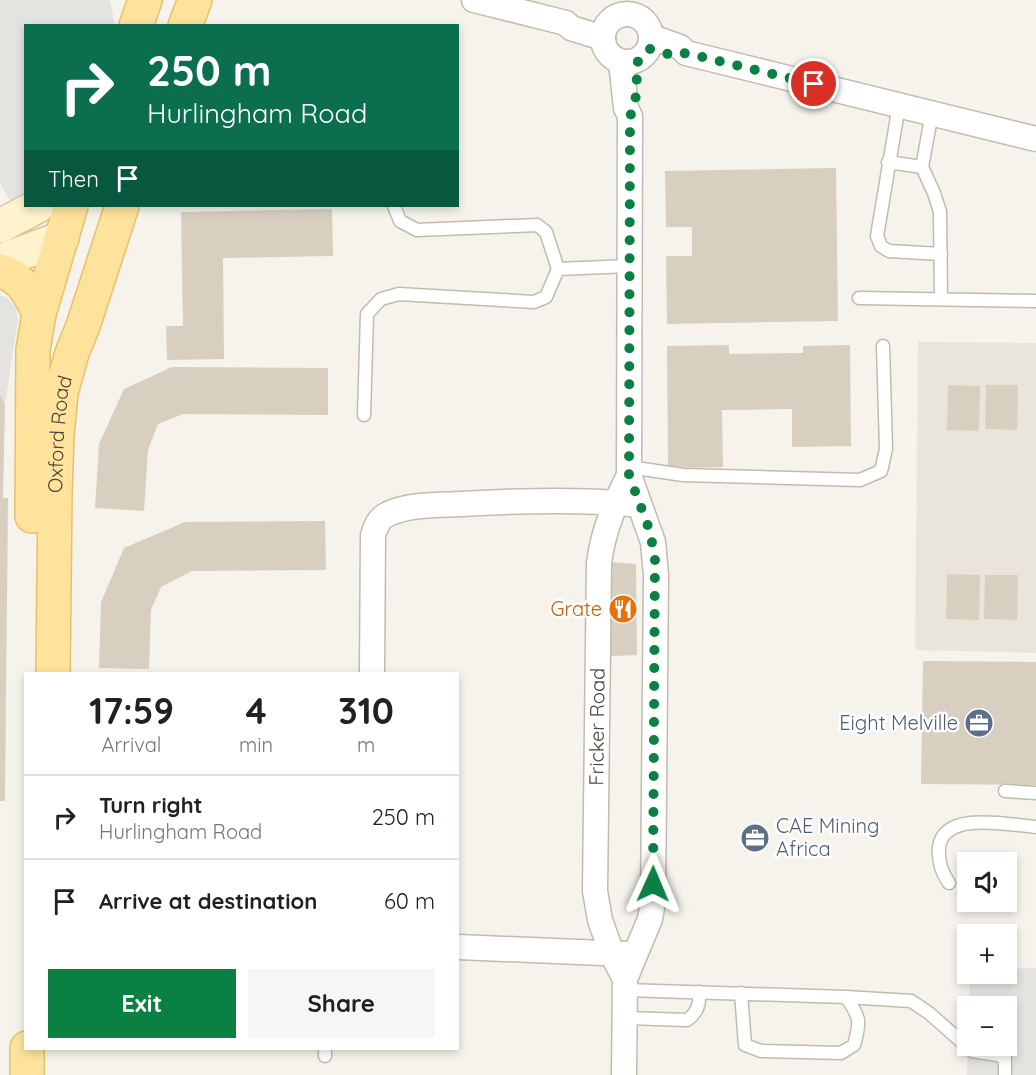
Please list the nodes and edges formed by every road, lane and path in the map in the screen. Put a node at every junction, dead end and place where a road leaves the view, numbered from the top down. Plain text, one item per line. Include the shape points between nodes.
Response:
1 (195, 0) edge
2 (474, 0) edge
3 (186, 24) edge
4 (631, 30) edge
5 (899, 105) junction
6 (932, 113) junction
7 (1036, 139) edge
8 (888, 162) junction
9 (922, 166) junction
10 (36, 207) edge
11 (71, 207) edge
12 (111, 207) edge
13 (122, 207) edge
14 (394, 207) edge
15 (0, 226) edge
16 (62, 238) junction
17 (941, 254) junction
18 (0, 261) edge
19 (629, 266) junction
20 (558, 268) junction
21 (0, 271) edge
22 (859, 298) dead end
23 (941, 299) junction
24 (1036, 301) edge
25 (39, 314) junction
26 (883, 346) dead end
27 (364, 415) dead end
28 (629, 471) junction
29 (616, 503) junction
30 (641, 506) junction
31 (31, 672) edge
32 (53, 672) edge
33 (372, 672) edge
34 (1005, 790) dead end
35 (1036, 793) edge
36 (1036, 827) edge
37 (949, 882) dead end
38 (459, 947) edge
39 (623, 954) junction
40 (625, 985) junction
41 (699, 992) junction
42 (741, 993) junction
43 (846, 997) junction
44 (625, 1018) junction
45 (27, 1050) edge
46 (50, 1050) edge
47 (27, 1075) edge
48 (50, 1075) edge
49 (624, 1075) edge
50 (1005, 1075) edge

1 - 3 main road
2 - 4 street via 566,23 573,20
4 - 5 street via 680,47 686,53
4 - 19 street, Fricker Road via 635,107 630,116
5 - 6 street
5 - 8 lane
6 - 7 street
6 - 9 lane
8 - 9 lane
8 - 17 lane via 877,236 880,246 889,251
9 - 17 lane via 940,212
10 - 15 main road
11 - 16 main road, Oxford Road
12 - 16 main road via 86,230
13 - 32 main road, Oxford Road via 62,393 55,492
14 - 20 lane via 400,221 417,230 537,225 546,232
16 - 18 main road
16 - 25 main road, Oxford Road
17 - 23 lane
19 - 20 lane
19 - 28 street, Fricker Road
20 - 27 lane via 546,297 534,302 399,294 381,299 367,314
21 - 25 main road via 16,277 26,288
22 - 23 lane
23 - 24 lane
25 - 31 main road, Oxford Road via 32,387
26 - 28 lane via 886,449 880,471 860,480
28 - 29 street, Fricker Road
28 - 30 street, Fricker Road
29 - 30 street
29 - 33 street via 459,504 419,507 387,515 377,523 373,535
29 - 39 street, Fricker Road via 604,532 599,563 594,817 596,905
30 - 39 street, Fricker Road via 653,542 656,575 653,902 650,919
34 - 35 lane
36 - 37 lane via 969,822 949,829 941,836 939,849 940,868
38 - 39 street
39 - 40 street, Fricker Road
40 - 41 lane
40 - 44 street, Fricker Road
41 - 42 lane
41 - 44 lane via 696,1013 687,1020
42 - 43 lane
42 - 43 lane via 744,1045 761,1051 841,1053 854,1045 857,1014
43 - 50 lane via 911,1001 972,1051 1005,1059
44 - 49 street, Fricker Road
45 - 47 main road
46 - 48 main road

